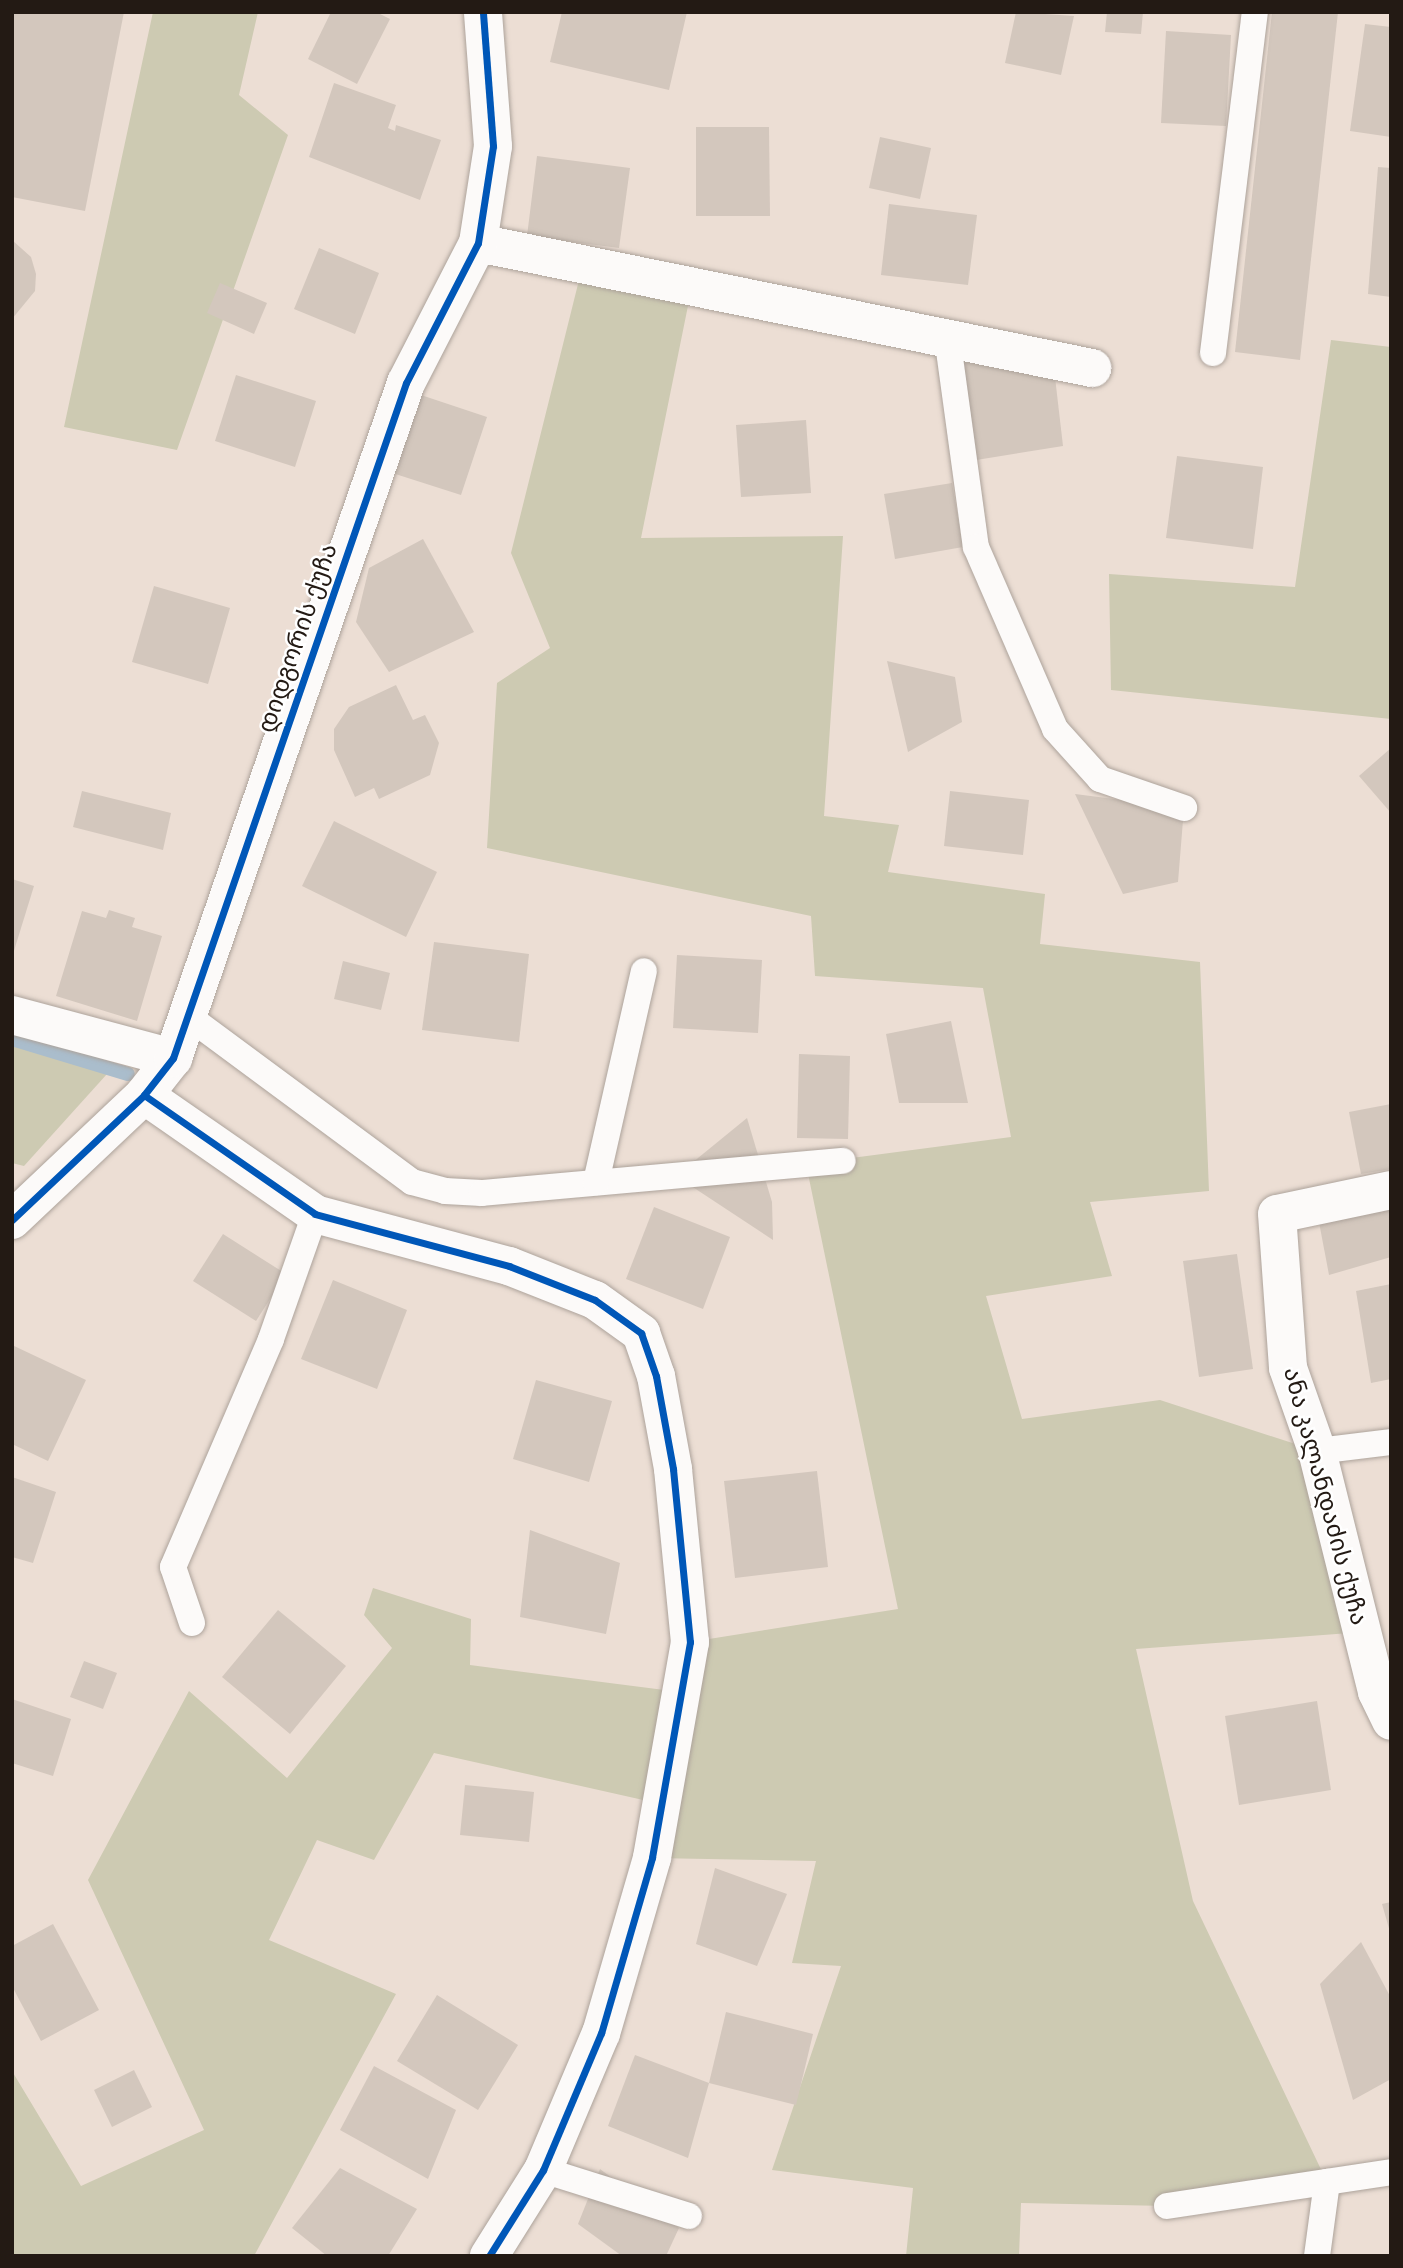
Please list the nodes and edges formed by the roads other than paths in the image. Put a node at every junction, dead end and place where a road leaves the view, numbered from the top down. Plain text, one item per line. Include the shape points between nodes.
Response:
1 (482, 12) edge
2 (1255, 12) edge
3 (478, 243) junction
4 (947, 336) junction
5 (1213, 353) dead end
6 (1092, 368) dead end
7 (1184, 808) dead end
8 (644, 971) dead end
9 (12, 1016) edge
10 (189, 1017) junction
11 (173, 1058) junction
12 (144, 1095) junction
13 (843, 1161) dead end
14 (596, 1182) junction
15 (1391, 1190) edge
16 (315, 1214) junction
17 (12, 1220) edge
18 (1391, 1442) edge
19 (1317, 1451) junction
20 (192, 1622) dead end
21 (1391, 1721) edge
22 (543, 2170) junction
23 (1391, 2172) edge
24 (1327, 2182) junction
25 (1167, 2206) dead end
26 (689, 2216) dead end
27 (489, 2256) edge
28 (1317, 2256) edge

1 - 3 street, დიდგორის ქუჩა via 493,146
2 - 5 lane
3 - 4 street
3 - 10 street, დიდგორის ქუჩა via 406,383
4 - 6 street
4 - 7 lane via 976,547 1055,729 1100,779
8 - 14 lane
9 - 11 street
10 - 11 street, დიდგორის ქუჩა
10 - 14 lane via 412,1182 445,1191 482,1193
11 - 12 street, დიდგორის ქუჩა
12 - 16 street
12 - 17 street, დიდგორის ქუჩა
13 - 14 lane
15 - 19 street, ანა კალანდაძის ქუჩა via 1277,1214 1287,1368
16 - 20 lane via 271,1339 173,1567
16 - 22 street via 509,1266 595,1300 641,1333 656,1376 673,1469 690,1642 652,1858 601,2033
18 - 19 lane
19 - 21 street, ანა კალანდაძის ქუჩა via 1377,1692
22 - 26 lane
22 - 27 street
23 - 24 lane
24 - 25 lane
24 - 28 lane

